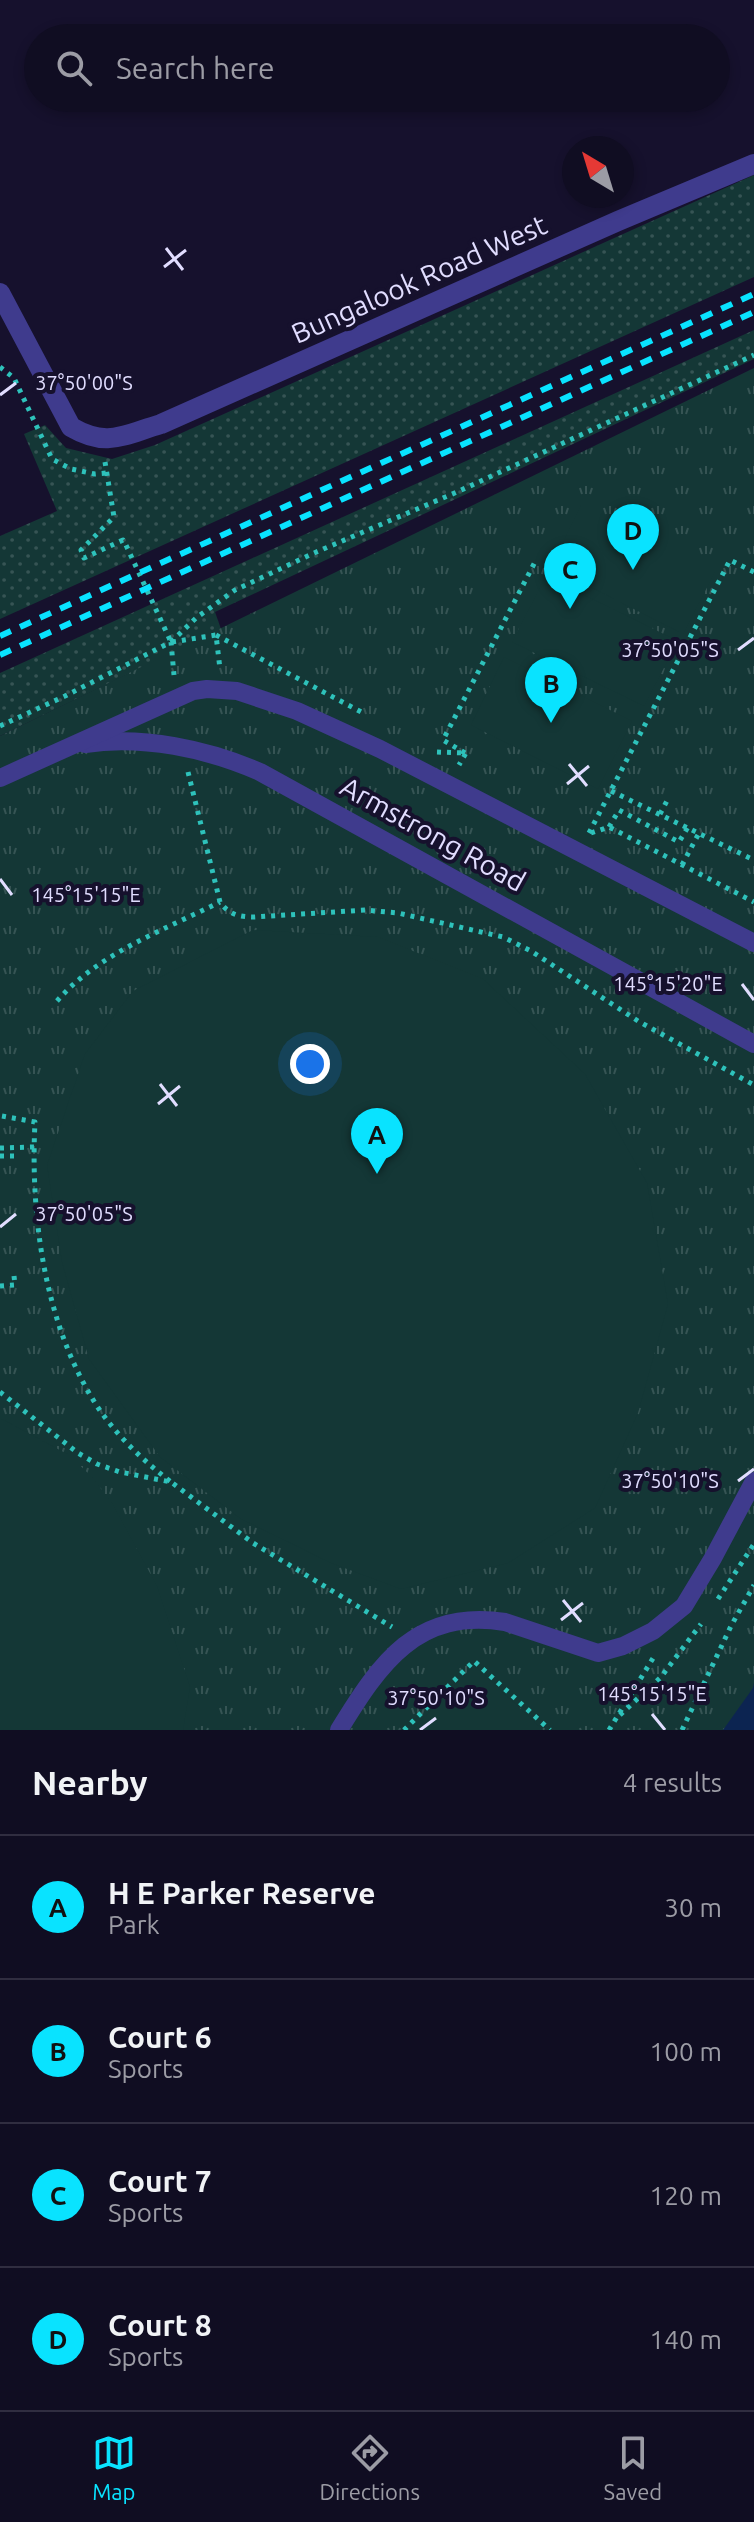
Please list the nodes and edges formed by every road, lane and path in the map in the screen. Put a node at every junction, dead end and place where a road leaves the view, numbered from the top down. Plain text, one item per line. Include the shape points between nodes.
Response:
1 (754, 164) edge
2 (0, 293) edge
3 (7, 324) edge
4 (754, 355) edge
5 (105, 440) junction
6 (536, 560) dead end
7 (754, 572) edge
8 (706, 607) junction
9 (713, 611) dead end
10 (216, 635) junction
11 (171, 642) junction
12 (223, 690) junction
13 (176, 698) junction
14 (371, 717) dead end
15 (0, 726) edge
16 (183, 748) junction
17 (63, 749) junction
18 (429, 749) dead end
19 (466, 753) junction
20 (472, 773) dead end
21 (0, 778) edge
22 (611, 791) junction
23 (669, 797) dead end
24 (660, 814) junction
25 (576, 827) dead end
26 (609, 827) junction
27 (688, 827) junction
28 (589, 833) junction
29 (699, 833) junction
30 (754, 860) edge
31 (682, 865) junction
32 (220, 902) junction
33 (754, 902) edge
34 (754, 943) edge
35 (57, 1001) dead end
36 (754, 1044) edge
37 (754, 1085) edge
38 (2, 1116) dead end
39 (34, 1147) junction
40 (0, 1148) edge
41 (0, 1156) edge
42 (14, 1158) dead end
43 (14, 1276) dead end
44 (0, 1286) edge
45 (0, 1392) edge
46 (754, 1481) edge
47 (171, 1482) junction
48 (754, 1585) edge
49 (409, 1640) junction
50 (660, 1647) dead end
51 (339, 1730) edge
52 (404, 1730) edge
53 (550, 1730) edge
54 (609, 1730) edge
55 (682, 1730) edge

1 - 5 street, Bungalook Road West via 161,424
2 - 3 street
3 - 5 street via 71,427
4 - 11 path via 235,590
5 - 11 path via 114,517 81,550 84,558 123,540
6 - 19 path via 443,740
7 - 8 path via 730,560
8 - 9 path
8 - 22 path
10 - 11 path
10 - 12 path
10 - 14 path
11 - 13 path
11 - 15 path
12 - 13 lane, Armstrong Road via 193,691
12 - 34 lane, Armstrong Road via 275,702 380,749
13 - 17 lane, Armstrong Road
16 - 17 lane, Armstrong Road via 120,741
16 - 32 path
16 - 36 lane, Armstrong Road via 260,772
17 - 21 lane, Armstrong Road
18 - 19 path
19 - 20 path via 459,766
22 - 24 path
22 - 28 path
23 - 24 path
24 - 27 path
25 - 28 path
26 - 27 path via 619,810 679,842
26 - 28 path
26 - 31 path
27 - 29 path
29 - 30 path
29 - 31 path
31 - 33 path
32 - 35 path via 102,962
32 - 37 path via 241,917 365,910 503,937
38 - 39 path via 35,1122
39 - 40 path
39 - 47 path via 37,1214 67,1345 108,1420
41 - 42 path
43 - 44 path via 15,1285
45 - 47 path via 97,1464
46 - 49 lane via 684,1606 623,1646 589,1652 490,1619 446,1624
47 - 49 path via 292,1569
48 - 55 path
49 - 51 lane via 368,1683
50 - 54 path
52 - 53 path via 474,1661

